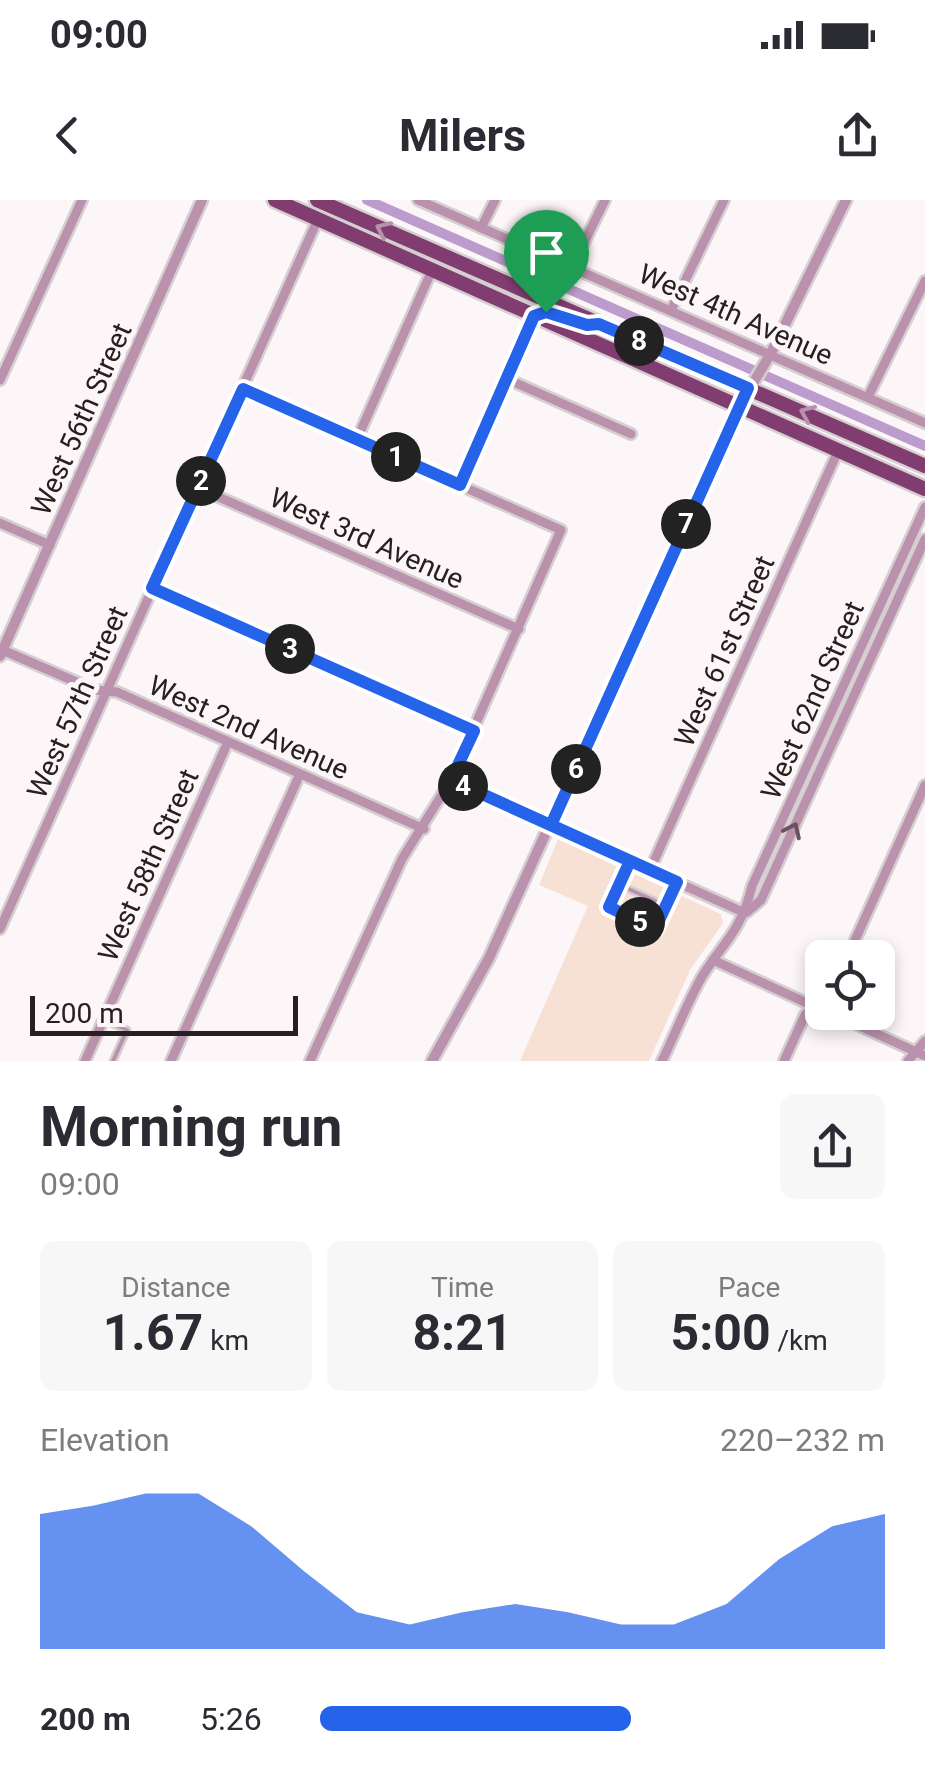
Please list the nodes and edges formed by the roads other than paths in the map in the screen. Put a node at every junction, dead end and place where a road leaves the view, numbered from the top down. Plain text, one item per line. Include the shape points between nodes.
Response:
1 (82, 200) edge
2 (202, 200) edge
3 (275, 200) edge
4 (317, 200) edge
5 (418, 200) edge
6 (495, 200) edge
7 (605, 200) edge
8 (724, 200) edge
9 (846, 200) edge
10 (318, 220) junction
11 (482, 228) junction
12 (441, 256) junction
13 (572, 267) junction
14 (432, 270) junction
15 (925, 280) edge
16 (913, 306) junction
17 (671, 310) junction
18 (925, 311) edge
19 (534, 316) junction
20 (599, 324) junction
21 (771, 353) junction
22 (507, 379) junction
23 (0, 380) edge
24 (748, 388) junction
25 (243, 389) junction
26 (868, 397) junction
27 (739, 407) junction
28 (925, 422) edge
29 (631, 434) dead end
30 (357, 440) junction
31 (838, 450) junction
32 (925, 466) edge
33 (460, 485) junction
34 (198, 488) junction
35 (925, 490) edge
36 (925, 507) edge
37 (0, 524) edge
38 (925, 538) edge
39 (50, 546) junction
40 (152, 588) junction
41 (519, 629) junction
42 (1, 652) edge
43 (106, 694) junction
44 (474, 731) junction
45 (228, 742) junction
46 (300, 774) junction
47 (451, 780) junction
48 (925, 785) edge
49 (551, 825) junction
50 (424, 829) junction
51 (630, 861) junction
52 (650, 870) junction
53 (677, 882) junction
54 (619, 884) junction
55 (666, 906) junction
56 (745, 913) junction
57 (0, 929) edge
58 (855, 940) edge
59 (713, 960) junction
60 (805, 1001) edge
61 (805, 1014) edge
62 (104, 1020) junction
63 (870, 1030) edge
64 (925, 1041) edge
65 (922, 1054) edge
66 (312, 1058) edge
67 (85, 1061) edge
68 (113, 1061) edge
69 (170, 1061) edge
70 (327, 1061) edge
71 (434, 1061) edge
72 (662, 1061) edge
73 (784, 1061) edge
74 (908, 1061) edge

1 - 23 street
2 - 39 street, West 56th Street
3 - 10 main road
12 -> 4 main road
5 - 11 street, West 4th Avenue
6 - 11 street
7 - 13 street
8 - 17 street
9 - 21 street
10 - 14 main road
10 - 25 street, West 57th Street
11 - 13 street, West 4th Avenue
12 - 14 main road
12 - 20 main road
13 - 17 street, West 4th Avenue
14 - 19 main road
14 - 30 street
15 - 16 street
16 - 18 street
16 - 26 street
17 - 21 street, West 4th Avenue
19 - 20 main road via 546,312
19 - 22 street
19 - 27 main road
20 - 24 main road
21 - 24 street
21 - 26 street, West 4th Avenue
22 - 29 street
22 - 33 street
24 - 27 street
32 -> 24 main road
25 - 30 street
25 - 34 street, West 57th Street
26 - 28 street, West 4th Avenue
27 - 31 main road
27 - 49 street
30 - 33 street
31 - 35 main road
31 - 52 street, West 61st Street
33 - 41 street via 560,530
34 - 40 street, West 57th Street
34 - 41 street, West 3rd Avenue
36 - 56 street, West 62nd Street
37 - 39 street
56 -> 38 street, West 62nd Street via 760,900
39 - 42 street, West 56th Street
40 - 43 street, West 57th Street
40 - 44 street
41 - 44 street
42 - 43 street, West 2nd Avenue
43 - 45 street, West 2nd Avenue via 117,692
43 - 57 street, West 57th Street
44 - 47 street
45 - 46 street, West 2nd Avenue
45 - 62 street, West 58th Street
46 - 50 street, West 2nd Avenue
46 - 69 street
47 - 49 street
47 - 50 street
48 - 58 street
49 - 51 street
49 - 71 street
50 - 66 street via 402,859
51 - 52 street
51 - 54 lane
52 - 53 street
53 - 55 lane
53 - 56 street
54 - 55 lane
54 - 55 lane via 609,907 655,929
56 - 59 street, West 62nd Street
59 - 60 street
59 - 72 street, West 62nd Street
61 - 73 street
62 - 67 street, West 58th Street
62 - 68 lane via 127,1030
63 - 65 street
64 - 65 street
65 - 74 street
66 - 70 street

